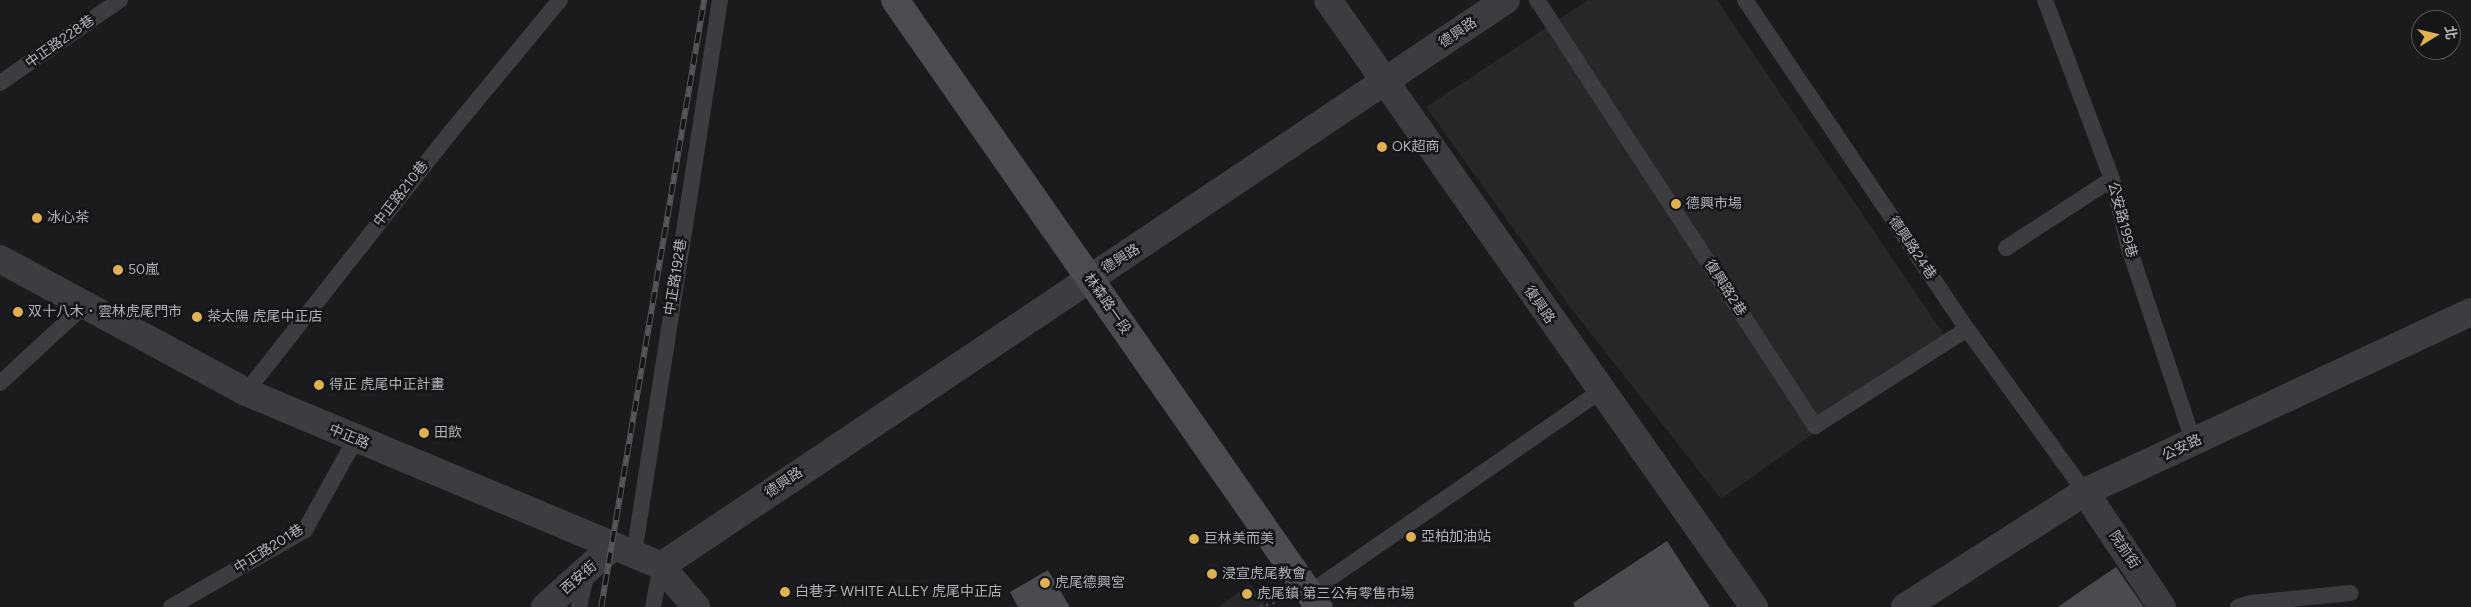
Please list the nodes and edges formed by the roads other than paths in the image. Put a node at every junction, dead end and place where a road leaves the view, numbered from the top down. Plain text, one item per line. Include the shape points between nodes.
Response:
1 (120, 0) edge
2 (560, 0) edge
3 (720, 0) edge
4 (896, 0) edge
5 (1328, 0) edge
6 (1506, 0) edge
7 (1537, 0) edge
8 (1745, 0) edge
9 (2045, 0) edge
10 (0, 83) edge
11 (1384, 83) junction
12 (2112, 179) junction
13 (2006, 248) dead end
14 (0, 258) edge
15 (1089, 279) junction
16 (87, 303) junction
17 (2471, 312) edge
18 (1967, 329) junction
19 (0, 383) edge
20 (246, 392) junction
21 (1601, 392) junction
22 (355, 440) junction
23 (2194, 443) junction
24 (2085, 492) junction
25 (623, 550) junction
26 (661, 566) junction
27 (587, 572) junction
28 (2351, 593) dead end
29 (1314, 600) edge
30 (171, 607) edge
31 (544, 607) edge
32 (578, 607) edge
33 (653, 607) edge
34 (696, 607) edge
35 (1754, 607) edge
36 (1904, 607) edge
37 (2162, 607) edge
38 (2238, 607) edge

1 - 10 lane, 中正路228巷
2 - 20 lane, 中正路210巷 via 449,134
3 - 25 lane, 中正路192巷
4 - 15 main road, 林森路一段
5 - 11 street, 復興路
6 - 11 street, 德興路
7 - 18 lane, 復興路2巷 via 1815,426
8 - 18 lane, 德興路24巷
9 - 12 lane, 公安路199巷
11 - 15 street, 德興路
11 - 21 street, 復興路
12 - 13 lane
12 - 23 lane, 公安路199巷 via 2129,248
14 - 16 street, 中正路
15 - 26 street, 德興路
15 - 29 main road, 林森路一段
16 - 19 lane
16 - 20 street, 中正路
17 - 23 street, 公安路
18 - 24 lane, 德興路24巷
20 - 22 street, 中正路
21 - 29 lane
21 - 35 street, 復興路
22 - 25 street, 中正路
22 - 30 lane, 中正路201巷 via 305,530
23 - 24 street, 公安路
24 - 36 street, 公安路
24 - 37 street, 院前街
25 - 26 street, 中正路
25 - 27 street, 西安街
26 - 33 lane
26 - 34 street, 中正路
27 - 31 street, 西安街
27 - 32 lane
28 - 38 lane

